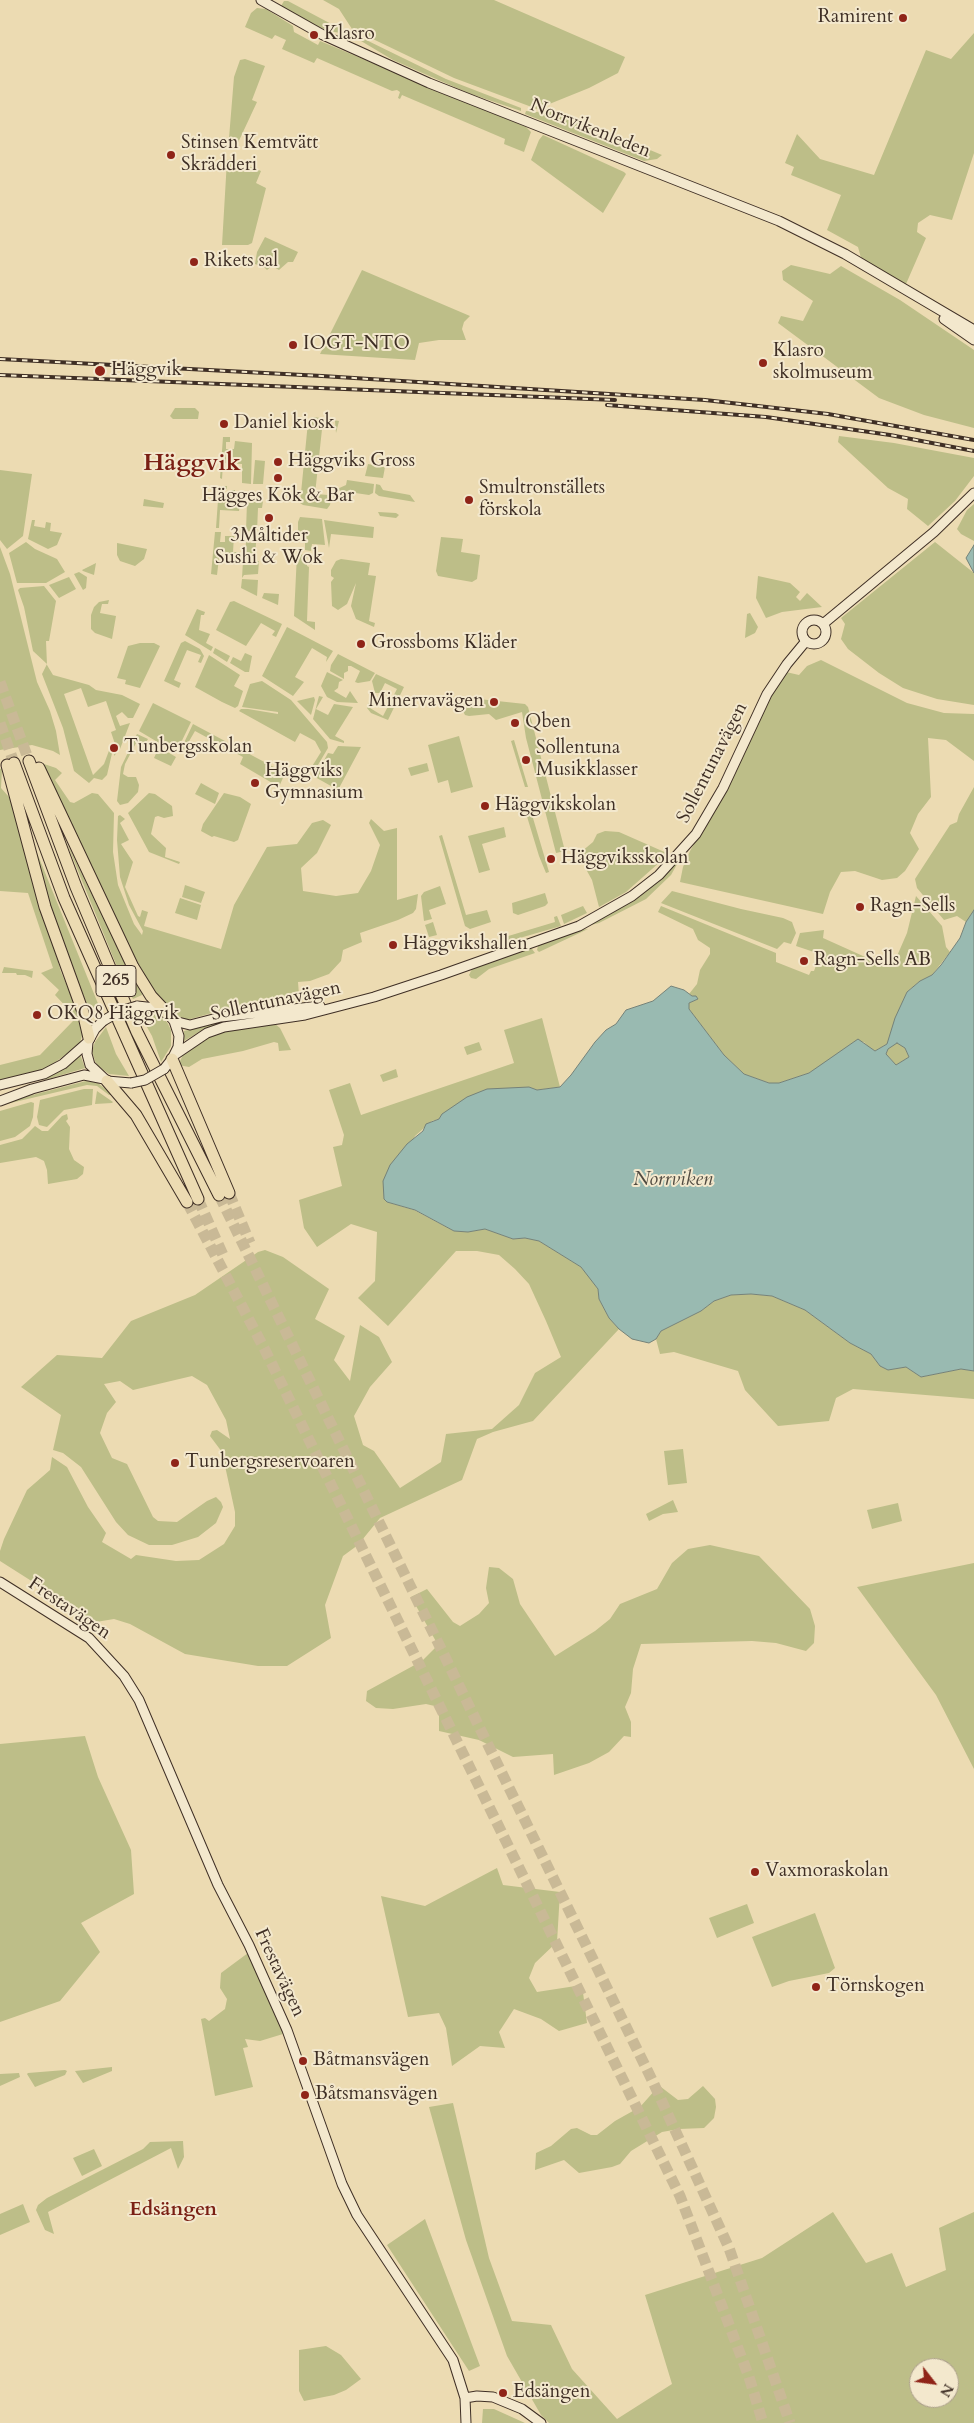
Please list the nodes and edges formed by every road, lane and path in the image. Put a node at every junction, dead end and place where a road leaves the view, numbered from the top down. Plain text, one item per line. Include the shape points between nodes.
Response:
1 (261, 0) edge
2 (905, 291) junction
3 (974, 330) edge
4 (974, 340) edge
5 (974, 493) edge
6 (823, 624) junction
7 (806, 642) junction
8 (360, 1000) junction
9 (170, 1017) junction
10 (88, 1040) junction
11 (174, 1056) junction
12 (105, 1080) junction
13 (0, 1085) edge
14 (0, 1100) edge
15 (0, 1582) edge
16 (465, 2398) junction
17 (466, 2423) edge
18 (541, 2423) edge

1 - 2 street, Norrvikenleden via 323,35 429,82 779,221 845,254
2 - 3 street, Norrvikenleden
2 - 4 street, Norrvikenleden
5 - 6 street, Sollentunavägen via 934,532
6 - 7 street, Sollentunavägen via 826,636 821,642
6 - 7 street, Sollentunavägen via 814,620 804,625 802,632
7 - 8 street, Sollentunavägen via 767,694 706,818 688,845 659,875 632,896 579,926
8 - 9 street, Sollentunavägen via 221,1017 190,1024
8 - 11 street, Sollentunavägen via 297,1017 224,1026 207,1033
9 - 10 street, bridge via 156,1008 137,1006 103,1021
9 - 11 street via 179,1036
9 - 11 highway, 265 via 151,996 133,967 33,762 76,886 138,1032 224,1194
10 - 12 street via 90,1064
10 - 12 highway, 265 via 83,1012 45,907 11,764 192,1201 136,1115
10 - 13 street via 62,1064 44,1074
11 - 12 street, bridge via 164,1070 145,1080 131,1083
12 - 14 street via 84,1075
15 - 16 street, Frestavägen via 90,1638 124,1676 139,1700 218,1885 287,2030 342,2184 357,2215 446,2347 460,2377
16 - 17 street, Frestavägen
16 - 18 street via 500,2399

